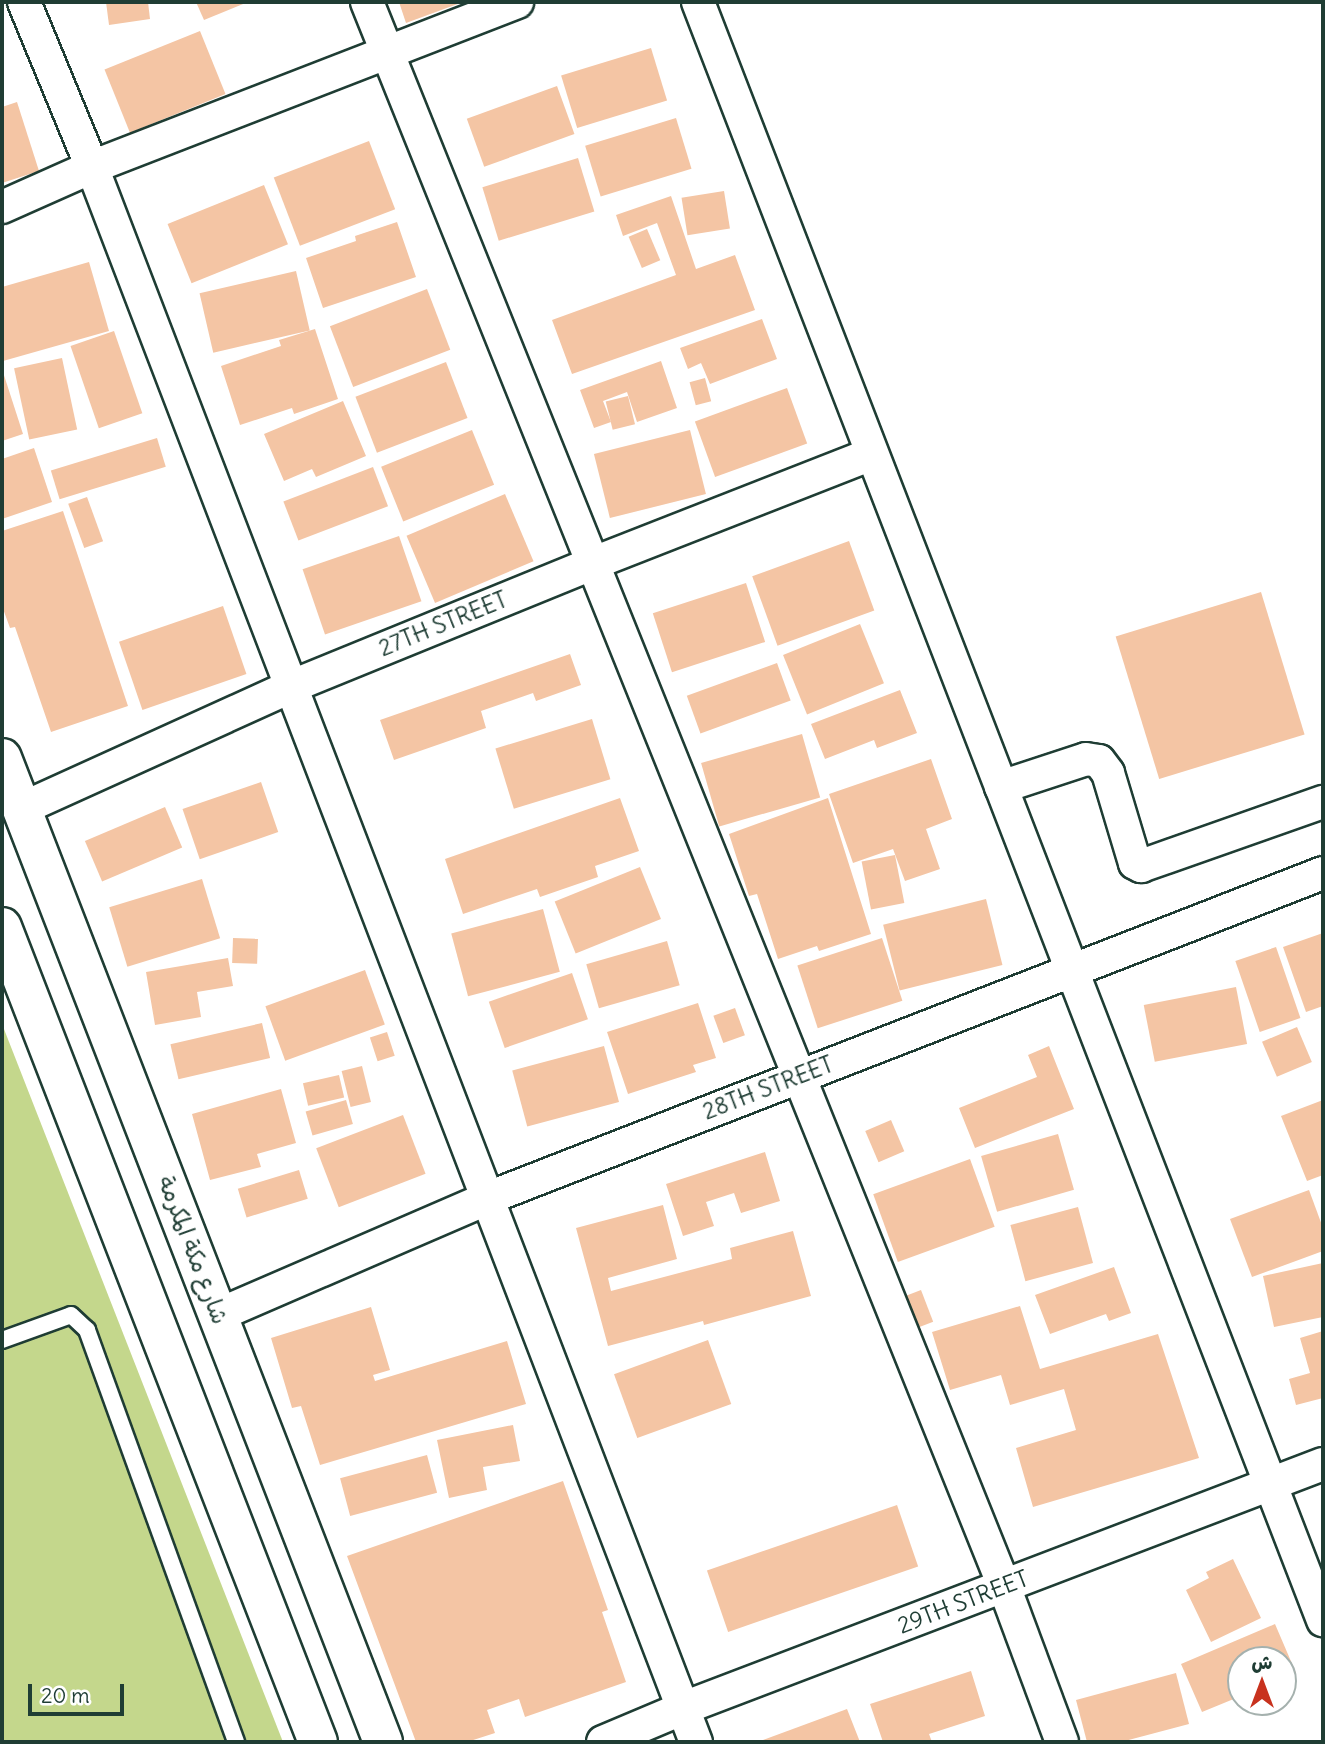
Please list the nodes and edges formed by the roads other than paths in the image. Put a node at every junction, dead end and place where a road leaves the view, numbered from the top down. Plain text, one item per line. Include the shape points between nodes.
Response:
1 (24, 2) edge
2 (367, 2) edge
3 (517, 2) edge
4 (698, 2) edge
5 (388, 52) junction
6 (92, 167) junction
7 (2, 207) edge
8 (872, 454) junction
9 (591, 564) junction
10 (290, 687) junction
11 (2, 758) edge
12 (1001, 787) junction
13 (1323, 802) edge
14 (21, 809) junction
15 (1323, 873) edge
16 (2, 927) edge
17 (1072, 969) junction
18 (799, 1076) junction
19 (488, 1198) junction
20 (218, 1315) junction
21 (2, 1340) edge
22 (1323, 1464) edge
23 (1270, 1484) junction
24 (1004, 1586) junction
25 (1323, 1620) edge
26 (681, 1709) junction
27 (236, 1742) edge
28 (318, 1742) edge
29 (383, 1742) edge
30 (603, 1742) edge
31 (696, 1742) edge
32 (1062, 1742) edge

1 - 6 street
2 - 5 street
3 - 5 street
4 - 8 street
5 - 6 street
5 - 9 street
6 - 7 street
6 - 10 street
8 - 9 street, 27TH STREET
8 - 12 street
9 - 10 street, 27TH STREET
9 - 18 street
10 - 14 street, 27TH STREET
10 - 19 street
11 - 14 main road, شارع مكة المكرمة
12 - 13 street via 1086,759 1098,761 1105,765 1135,863 1141,866
12 - 17 street
14 - 20 main road, شارع مكة المكرمة
15 - 17 street, 28TH STREET
16 - 28 main road
17 - 18 street, 28TH STREET
17 - 23 street
18 - 19 street, 28TH STREET
18 - 24 street
19 - 20 street, 28TH STREET
19 - 26 street
20 - 29 main road, شارع مكة المكرمة
21 - 27 lane via 71,1315 87,1330
22 - 23 street, 29TH STREET
23 - 24 street, 29TH STREET
23 - 25 street
24 - 26 street, 29TH STREET
24 - 32 street
26 - 30 street, 29TH STREET
26 - 31 street

